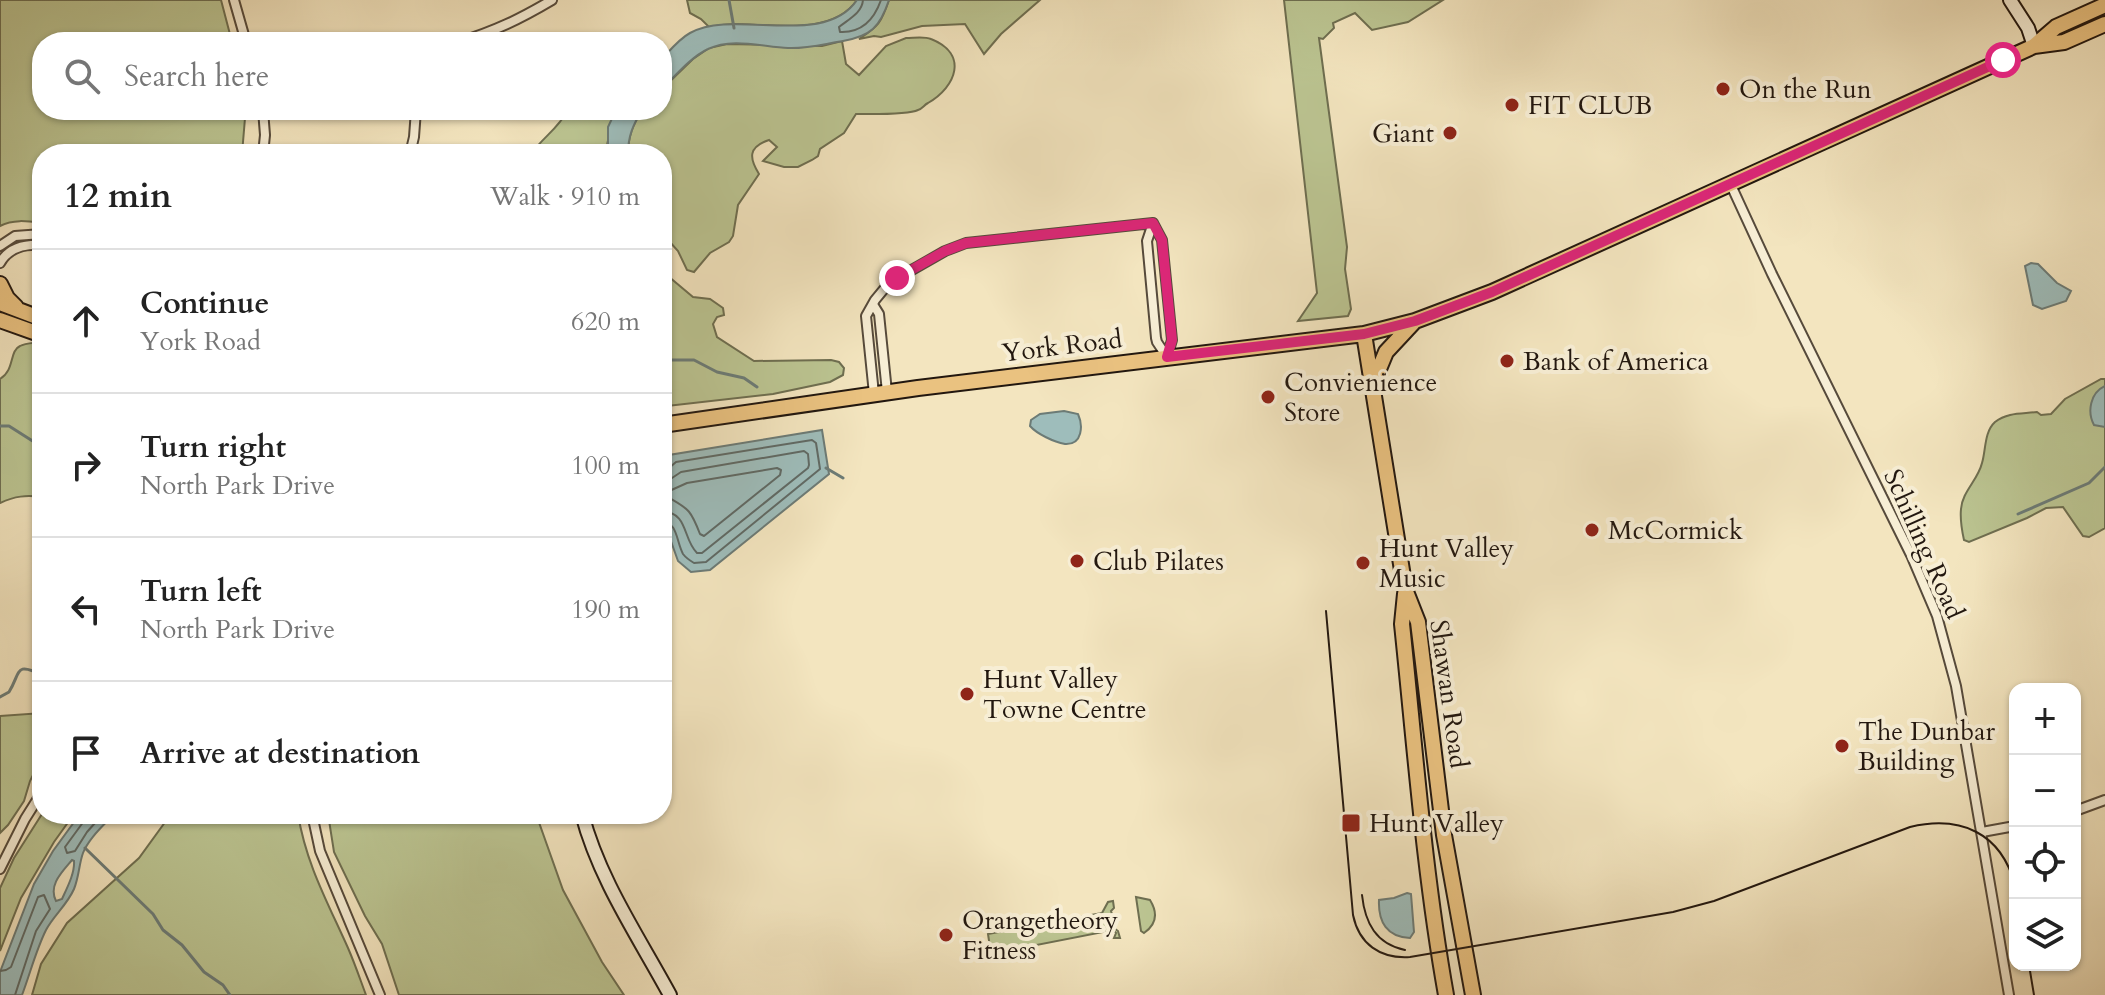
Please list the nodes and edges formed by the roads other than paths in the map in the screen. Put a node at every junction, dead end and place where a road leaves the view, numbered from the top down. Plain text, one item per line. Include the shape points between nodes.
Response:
1 (234, 0) edge
2 (552, 0) edge
3 (2010, 0) edge
4 (2105, 5) edge
5 (2105, 24) edge
6 (243, 32) edge
7 (493, 32) edge
8 (2034, 46) junction
9 (264, 120) edge
10 (415, 120) edge
11 (264, 144) edge
12 (412, 144) edge
13 (1730, 183) junction
14 (1153, 223) junction
15 (32, 235) edge
16 (32, 245) edge
17 (0, 246) edge
18 (0, 263) edge
19 (0, 284) edge
20 (0, 303) edge
21 (19, 310) junction
22 (0, 312) edge
23 (32, 315) edge
24 (0, 320) edge
25 (1415, 321) junction
26 (32, 323) edge
27 (32, 331) edge
28 (1364, 334) junction
29 (1167, 357) junction
30 (1373, 385) junction
31 (881, 393) junction
32 (672, 424) edge
33 (1405, 589) junction
34 (1437, 788) junction
35 (1419, 789) junction
36 (2105, 800) edge
37 (32, 808) edge
38 (2081, 809) edge
39 (314, 824) edge
40 (585, 824) edge
41 (2010, 827) edge
42 (1982, 832) junction
43 (0, 869) edge
44 (380, 995) edge
45 (670, 995) edge
46 (1446, 995) edge
47 (1473, 995) edge
48 (2009, 995) edge

1 - 6 street
2 - 7 street
3 - 8 main road
4 - 8 main road, York Road via 2056,27
5 - 8 main road, York Road via 2064,42
8 - 13 main road, York Road
9 - 11 street
10 - 12 street
13 - 25 main road, York Road via 1530,276
13 - 42 street, Schilling Road via 1929,594 1956,686
14 - 29 street via 1162,240 1172,340
14 - 29 street via 1147,241 1156,338
14 - 31 street via 960,244 889,283 874,306 879,314
15 - 17 street via 15,236
16 - 18 street via 11,250
19 - 21 main road
20 - 21 main road
21 - 23 main road
22 - 26 main road
24 - 27 main road
25 - 28 main road, York Road
25 - 30 main road via 1386,352
28 - 29 main road, York Road
28 - 30 main road, Shawan Road
29 - 31 main road, York Road
30 - 33 main road, Shawan Road
31 - 32 main road, York Road
33 - 34 main road, Shawan Road via 1418,622
33 - 35 main road, Shawan Road via 1402,624
34 - 35 main road
34 - 47 main road, Shawan Road
35 - 46 main road, Shawan Road
36 - 38 street
37 - 43 street
39 - 44 street via 320,851
40 - 45 main road via 597,859
41 - 42 street
42 - 48 street, Schilling Road

